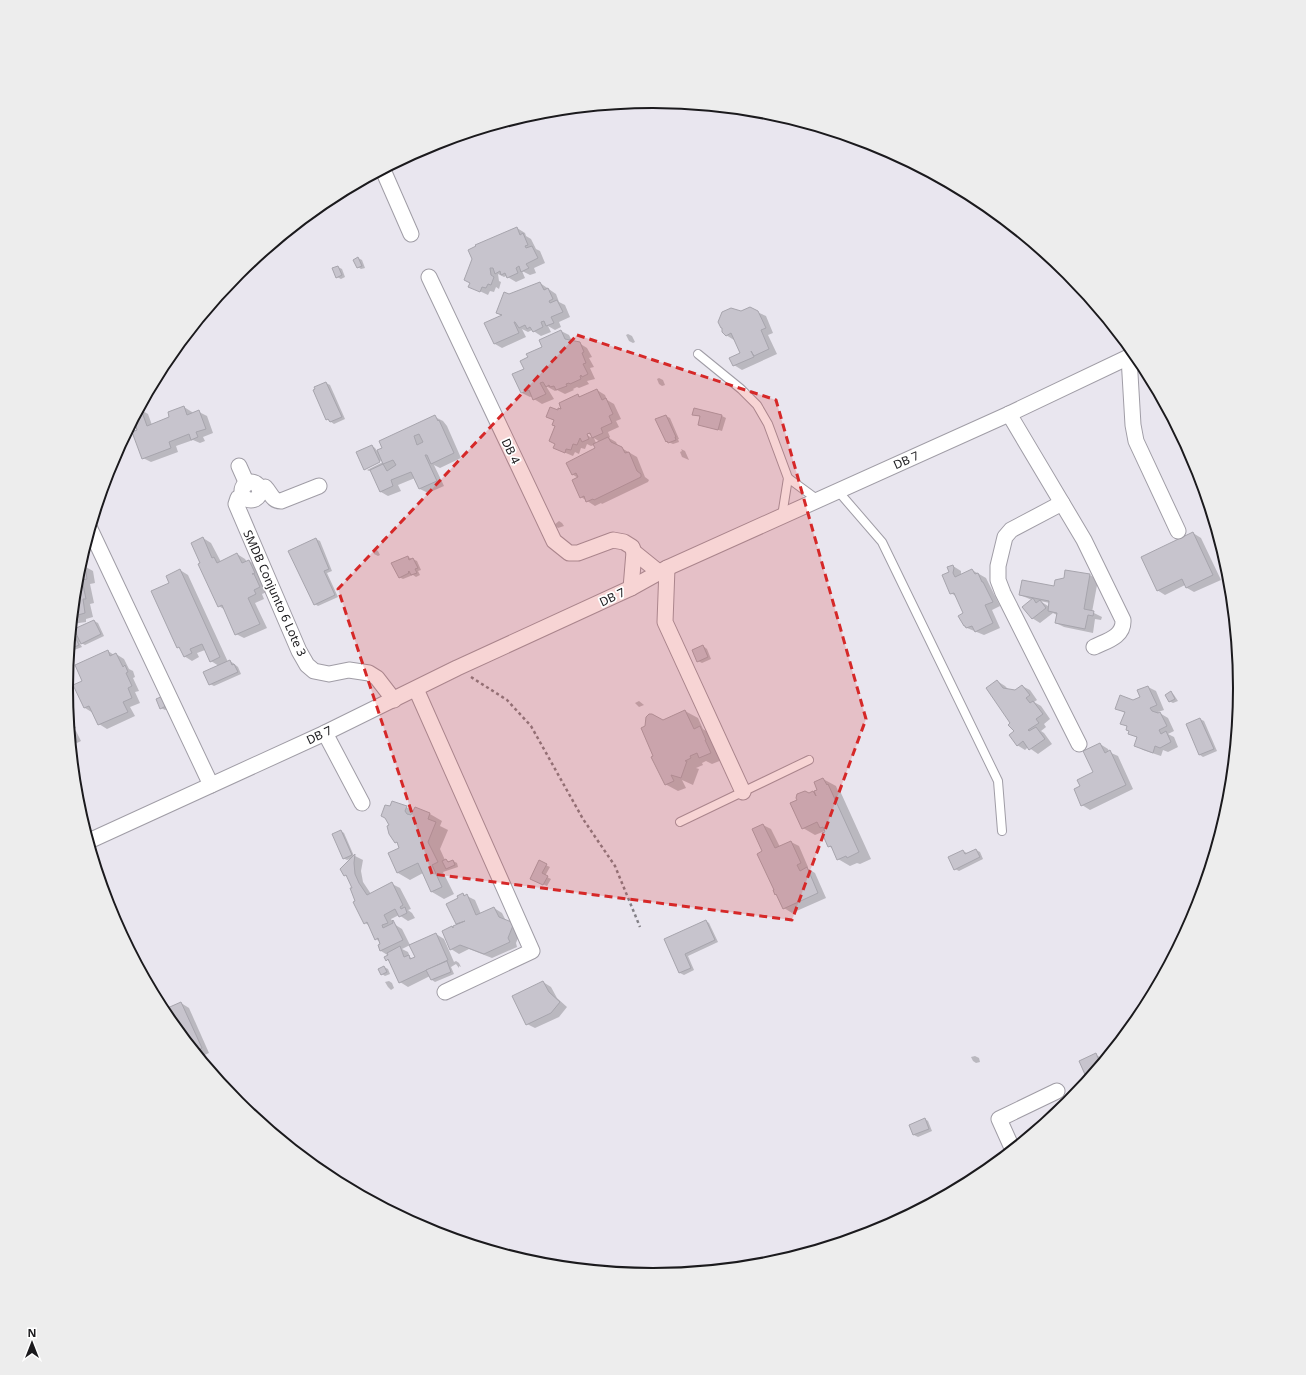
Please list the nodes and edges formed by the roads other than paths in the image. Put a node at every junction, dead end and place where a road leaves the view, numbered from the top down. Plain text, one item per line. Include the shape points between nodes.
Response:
1 (384, 173) edge
2 (411, 234) dead end
3 (429, 277) dead end
4 (698, 354) dead end
5 (1129, 356) edge
6 (1132, 361) edge
7 (1009, 414) junction
8 (239, 466) dead end
9 (788, 478) junction
10 (318, 486) dead end
11 (250, 489) junction
12 (838, 491) junction
13 (818, 500) junction
14 (1062, 502) junction
15 (782, 516) junction
16 (1178, 531) dead end
17 (93, 537) edge
18 (634, 552) junction
19 (663, 570) junction
20 (631, 588) junction
21 (1094, 647) dead end
22 (416, 689) junction
23 (394, 700) junction
24 (325, 733) junction
25 (1079, 744) dead end
26 (809, 760) dead end
27 (211, 785) junction
28 (743, 792) junction
29 (362, 803) dead end
30 (680, 822) dead end
31 (1002, 831) dead end
32 (93, 839) edge
33 (445, 992) dead end
34 (1057, 1092) dead end
35 (1010, 1144) edge

1 - 2 street
3 - 18 street, DB 4 via 554,541 569,553 578,553 613,540 624,542 632,547
4 - 9 lane via 757,405 768,424
5 - 7 street, DB 7
6 - 16 street via 1133,425 1136,441
7 - 12 street, DB 7
7 - 14 street
8 - 11 street
9 - 13 lane
9 - 15 lane
10 - 11 street via 281,501 272,498 265,487
11 - 23 street, SMDB Conjunto 6 Lote 3 via 238,498 236,504 299,651 307,664 314,670 329,674 349,670 369,674 377,678
12 - 13 street, DB 7
12 - 31 lane via 882,542 998,780
13 - 15 street, DB 7
14 - 21 street via 1084,540 1122,620 1122,628 1116,636
14 - 25 street via 1011,530 1005,537 998,566 998,580
15 - 19 street, DB 7
17 - 27 street
18 - 19 street, DB 4
18 - 20 street
19 - 20 street, DB 7
19 - 28 street via 665,622
20 - 22 street, DB 7
22 - 23 street, DB 7
22 - 33 street via 532,952
23 - 24 street, DB 7
24 - 27 street, DB 7
24 - 29 street
26 - 28 lane
27 - 32 street, DB 7
28 - 30 lane
34 - 35 street via 999,1119

